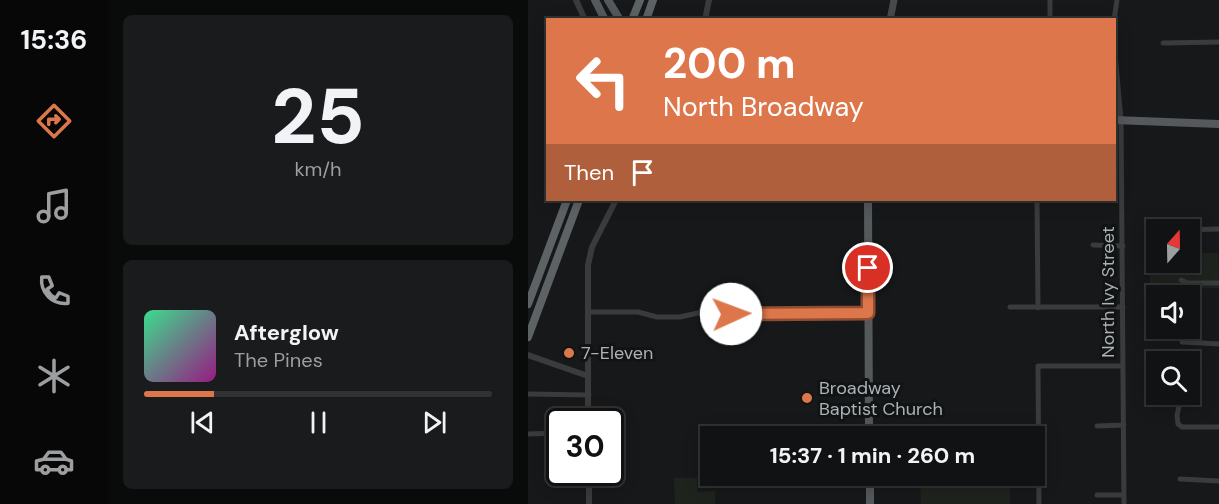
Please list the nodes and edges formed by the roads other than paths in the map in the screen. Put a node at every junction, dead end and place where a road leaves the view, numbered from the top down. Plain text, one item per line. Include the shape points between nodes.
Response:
1 (576, 0) edge
2 (595, 0) edge
3 (608, 0) edge
4 (640, 0) edge
5 (653, 0) edge
6 (710, 0) edge
7 (894, 0) edge
8 (1050, 0) edge
9 (1117, 0) edge
10 (584, 18) edge
11 (604, 18) edge
12 (619, 18) edge
13 (633, 18) edge
14 (647, 18) edge
15 (706, 18) edge
16 (890, 18) edge
17 (1050, 18) edge
18 (1114, 18) edge
19 (1219, 42) edge
20 (1163, 43) dead end
21 (1116, 82) edge
22 (1118, 120) edge
23 (1219, 124) edge
24 (1116, 183) edge
25 (1122, 183) junction
26 (567, 201) edge
27 (579, 201) edge
28 (615, 201) edge
29 (868, 201) edge
30 (1037, 201) edge
31 (1219, 229) edge
32 (1200, 230) edge
33 (1093, 245) dead end
34 (1123, 246) junction
35 (1181, 280) dead end
36 (1219, 282) edge
37 (528, 304) edge
38 (1010, 307) dead end
39 (1123, 307) junction
40 (1038, 308) junction
41 (588, 312) junction
42 (868, 313) junction
43 (528, 337) edge
44 (1182, 342) dead end
45 (1219, 344) edge
46 (528, 355) edge
47 (1123, 366) junction
48 (588, 376) junction
49 (528, 394) edge
50 (589, 395) junction
51 (1179, 405) edge
52 (589, 408) edge
53 (1124, 425) junction
54 (869, 426) edge
55 (1039, 426) edge
56 (1097, 426) dead end
57 (1219, 427) edge
58 (546, 433) edge
59 (528, 434) edge
60 (1180, 479) dead end
61 (1219, 481) edge
62 (589, 486) edge
63 (870, 486) edge
64 (1039, 486) edge
65 (1097, 495) dead end
66 (1124, 495) junction
67 (589, 504) edge
68 (870, 504) edge
69 (1039, 504) edge
70 (1124, 504) edge

1 - 10 street
2 - 11 main road
3 - 12 main road
4 - 13 highway
5 - 14 highway
6 - 15 street
7 - 16 main road
8 - 17 street
9 - 18 street
19 - 20 street
21 - 22 street, North Ivy Street
22 - 23 main road
22 - 25 street, North Ivy Street
24 - 25 street
25 - 34 street, North Ivy Street
26 - 37 highway
27 - 43 highway
28 - 41 street via 592,247
29 - 42 main road
30 - 40 street
31 - 32 street
33 - 34 street
34 - 39 street, North Ivy Street
35 - 36 street
38 - 40 street
39 - 40 street
39 - 47 street, North Ivy Street
41 - 42 street via 638,312 657,317 707,311
41 - 48 street
42 - 54 main road
44 - 45 street
46 - 48 street
47 - 53 street, North Ivy Street
47 - 55 street via 1038,366
48 - 50 street
49 - 50 street
50 - 52 street
51 - 57 street via 1178,424 1182,427
53 - 56 street
53 - 66 street, North Ivy Street
58 - 59 street
60 - 61 street
62 - 67 street
63 - 68 main road
64 - 69 street
65 - 66 street
66 - 70 street, North Ivy Street

